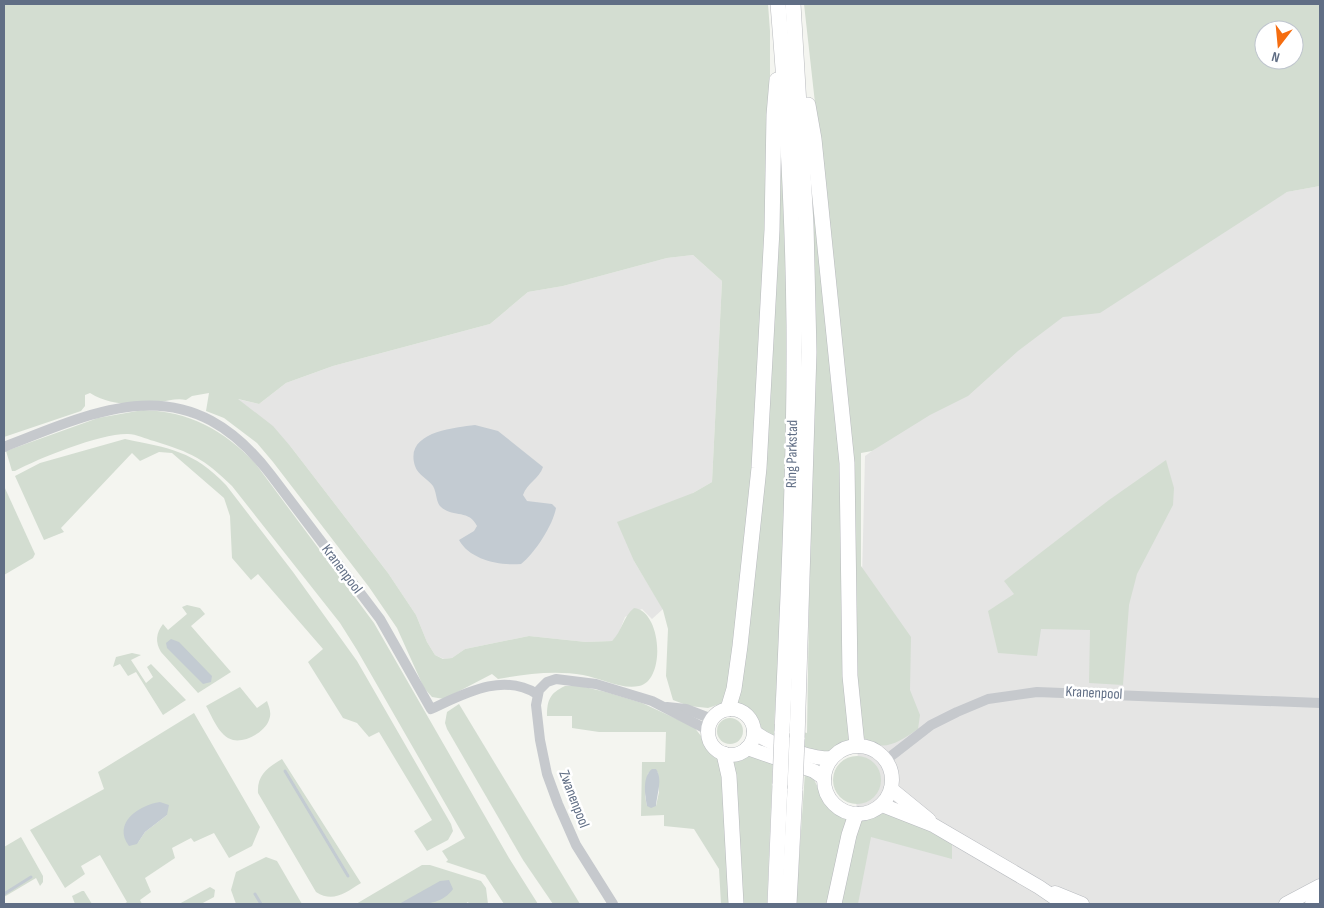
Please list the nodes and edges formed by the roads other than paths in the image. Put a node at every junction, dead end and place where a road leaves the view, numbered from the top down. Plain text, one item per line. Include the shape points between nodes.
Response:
1 (778, 4) edge
2 (793, 4) edge
3 (788, 33) junction
4 (4, 447) edge
5 (537, 694) junction
6 (1320, 703) edge
7 (728, 709) junction
8 (710, 724) junction
9 (754, 731) junction
10 (857, 745) junction
11 (747, 748) junction
12 (724, 754) junction
13 (831, 758) junction
14 (886, 760) junction
15 (824, 778) junction
16 (788, 787) junction
17 (891, 789) junction
18 (882, 805) junction
19 (856, 814) junction
20 (934, 825) junction
21 (1320, 886) edge
22 (1039, 887) junction
23 (1320, 899) edge
24 (614, 904) edge
25 (736, 904) edge
26 (775, 904) edge
27 (789, 904) edge
28 (834, 904) edge
29 (1064, 904) edge
30 (1082, 904) edge
31 (1286, 904) edge
32 (1312, 904) edge

1 - 3 highway, Ring Parkstad
2 - 3 highway, Ring Parkstad
3 - 7 highway via 774,115 772,230 759,468 736,672
3 - 10 highway via 814,140 847,463 850,676
3 - 16 highway, Ring Parkstad, bridge via 787,129 794,326 782,733
3 - 16 highway, Ring Parkstad, bridge via 806,224 809,352 797,739
4 - 5 street, Kranenpool via 112,408 147,404 172,406 214,421 254,452 277,482 380,619 431,709 464,694 498,684 513,684
5 - 8 street via 551,680 573,680 629,692 664,706 682,718
5 - 24 street, Zwanenpool via 542,748 558,804 576,846
6 - 14 street, Kranenpool via 1037,692 988,700 957,712 931,726
7 - 8 main road via 719,712
7 - 9 main road via 746,714
8 - 12 main road via 712,745
9 - 11 main road
9 - 13 main road via 813,757
10 - 13 main road via 840,750
10 - 14 main road via 871,748
11 - 12 main road via 739,754
11 - 15 main road via 814,770
12 - 25 highway via 729,776
13 - 15 main road
14 - 17 main road via 891,768
15 - 19 main road via 824,788 832,802 839,809
16 - 26 highway, Ring Parkstad
16 - 27 highway, Ring Parkstad
17 - 18 main road
17 - 20 main road
18 - 19 main road via 874,811
18 - 20 main road
19 - 28 highway
20 - 22 main road
21 - 31 main road
22 - 29 main road
22 - 30 main road
23 - 32 main road

